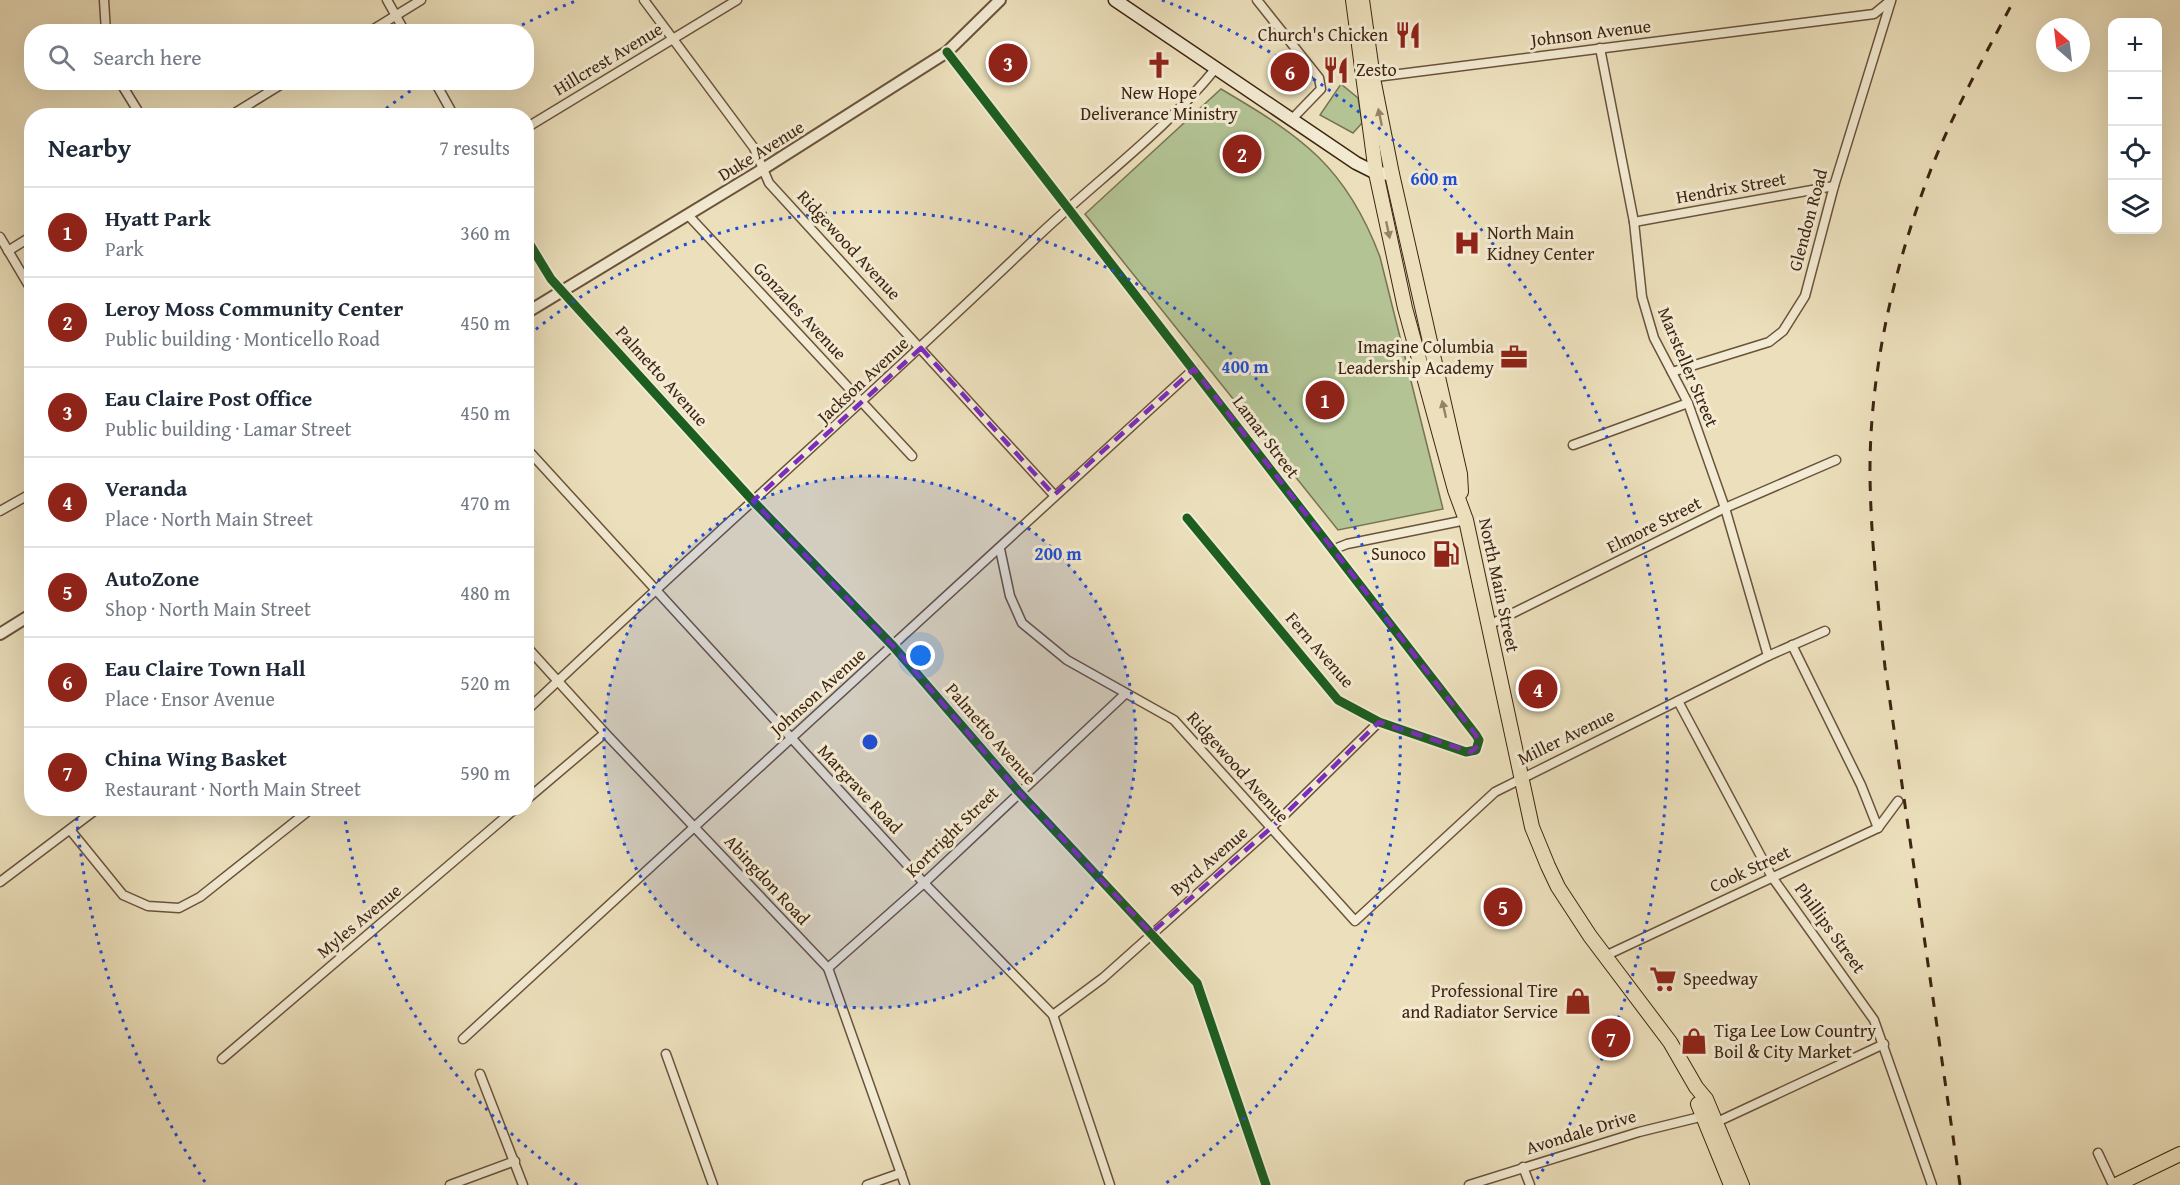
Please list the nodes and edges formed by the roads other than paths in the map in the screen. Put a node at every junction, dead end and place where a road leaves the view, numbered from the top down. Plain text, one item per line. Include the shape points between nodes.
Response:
1 (105, 0) edge
2 (387, 0) edge
3 (421, 0) edge
4 (644, 0) edge
5 (737, 0) edge
6 (1000, 0) edge
7 (1115, 0) edge
8 (1257, 0) edge
9 (1353, 0) edge
10 (1362, 0) edge
11 (1892, 0) edge
12 (396, 15) junction
13 (106, 24) edge
14 (382, 24) edge
15 (401, 24) edge
16 (673, 39) junction
17 (1600, 48) junction
18 (947, 52) junction
19 (1216, 68) junction
20 (1367, 79) junction
21 (125, 90) edge
22 (272, 90) edge
23 (439, 90) edge
24 (136, 108) edge
25 (243, 108) edge
26 (450, 108) edge
27 (1292, 119) junction
28 (534, 123) edge
29 (763, 169) junction
30 (1376, 173) junction
31 (1392, 174) junction
32 (1834, 186) junction
33 (1068, 207) junction
34 (688, 215) junction
35 (1634, 222) junction
36 (0, 237) edge
37 (24, 241) edge
38 (8, 251) junction
39 (534, 251) edge
40 (24, 278) edge
41 (563, 291) junction
42 (534, 308) edge
43 (921, 348) junction
44 (1194, 369) junction
45 (1672, 372) junction
46 (863, 403) junction
47 (1688, 403) junction
48 (1573, 445) dead end
49 (912, 456) dead end
50 (534, 457) edge
51 (1836, 460) dead end
52 (1054, 495) junction
53 (24, 498) edge
54 (753, 501) junction
55 (1725, 508) junction
56 (0, 511) edge
57 (1464, 514) junction
58 (1186, 518) dead end
59 (1000, 549) junction
60 (1332, 550) junction
61 (654, 589) junction
62 (24, 619) edge
63 (1489, 625) junction
64 (1825, 632) dead end
65 (0, 634) edge
66 (1792, 645) junction
67 (893, 646) junction
68 (534, 655) edge
69 (1768, 656) junction
70 (558, 681) junction
71 (1125, 694) junction
72 (1678, 701) junction
73 (534, 704) edge
74 (1379, 722) junction
75 (604, 734) junction
76 (790, 738) junction
77 (1466, 752) joint
78 (1522, 777) junction
79 (1018, 791) junction
80 (534, 793) edge
81 (1898, 801) dead end
82 (89, 816) edge
83 (302, 816) edge
84 (507, 816) edge
85 (693, 826) junction
86 (1271, 828) junction
87 (1878, 828) junction
88 (71, 831) junction
89 (1772, 877) junction
90 (0, 882) edge
91 (924, 883) junction
92 (1355, 921) joint
93 (1151, 933) junction
94 (1605, 956) junction
95 (828, 968) junction
96 (1053, 1016) junction
97 (463, 1039) dead end
98 (1884, 1044) junction
99 (666, 1054) dead end
100 (222, 1059) dead end
101 (480, 1074) dead end
102 (1695, 1088) junction
103 (1704, 1116) junction
104 (1717, 1122) junction
105 (2098, 1153) dead end
106 (2180, 1154) edge
107 (515, 1161) junction
108 (1523, 1167) junction
109 (901, 1173) junction
110 (450, 1185) edge
111 (523, 1185) edge
112 (713, 1185) edge
113 (867, 1185) edge
114 (905, 1185) edge
115 (1110, 1185) edge
116 (1266, 1185) edge
117 (1469, 1185) edge
118 (1530, 1185) edge
119 (1731, 1185) edge
120 (1742, 1185) edge
121 (1932, 1185) edge
122 (2115, 1185) edge

1 - 13 street
2 - 12 street
3 - 12 street
4 - 16 street, Ridgewood Avenue
5 - 16 street, Hillcrest Avenue
6 - 18 street, Duke Avenue
7 - 19 main road
8 - 27 street via 1319,78 1320,89
9 - 20 main road, North Main Street
10 - 20 main road, North Main Street
11 - 17 street, Johnson Avenue via 1874,14
11 - 32 street, Glendon Road
12 - 14 street
12 - 15 street
16 - 28 street, Hillcrest Avenue
16 - 29 street, Ridgewood Avenue via 754,148
17 - 20 street, Johnson Avenue
17 - 35 street, Marsteller Street
18 - 29 street, Duke Avenue
18 - 33 street, Lamar Street
19 - 27 main road
19 - 33 street, Jackson Avenue via 1193,96
20 - 30 main road, North Main Street
31 -> 20 main road, North Main Street
21 - 24 street
22 - 25 street
23 - 26 street
27 - 30 main road
29 - 34 street, Duke Avenue
29 - 43 street, Ridgewood Avenue via 770,183
30 - 31 main road
30 -> 57 main road, North Main Street via 1405,308
57 -> 31 main road, North Main Street via 1460,474
32 - 35 street, Hendrix Street
32 - 45 street, Glendon Road via 1805,296 1783,331 1769,342
33 - 43 street, Jackson Avenue
33 - 44 street, Lamar Street
34 - 41 street, Duke Avenue
34 - 46 street, Gonzales Avenue
35 - 45 street, Marsteller Street via 1642,297 1654,338
36 - 38 street
37 - 38 street
38 - 40 street
39 - 41 street, Palmetto Avenue
41 - 42 street, Duke Avenue
41 - 54 street, Palmetto Avenue
43 - 46 street, Jackson Avenue
43 - 52 street, Ridgewood Avenue
44 - 52 street, Johnson Avenue
44 - 60 street, Lamar Street
45 - 47 street, Marsteller Street
46 - 49 street, Gonzales Avenue
46 - 54 street, Jackson Avenue
47 - 48 street
47 - 55 street, Marsteller Street
50 - 61 street, Margrave Road
51 - 55 street, Elmore Street
52 - 59 street, Johnson Avenue
53 - 56 street
54 - 61 street, Jackson Avenue
54 - 67 street, Palmetto Avenue
55 - 63 street, Elmore Street
55 - 69 street, Marsteller Street
57 - 60 street
57 - 63 main road, North Main Street
58 - 74 street, Fern Avenue via 1338,700
59 - 67 street, Johnson Avenue
59 - 71 street, Ridgewood Avenue via 1010,596 1022,623 1067,660
60 - 77 street, Lamar Street via 1476,735 1476,750
61 - 70 street, Jackson Avenue
61 - 76 street, Margrave Road
62 - 65 street
63 - 78 main road, North Main Street
64 - 66 street, Miller Avenue
66 - 69 street, Miller Avenue
66 - 87 street
67 - 76 street, Johnson Avenue
67 - 79 street, Palmetto Avenue
68 - 70 street, Abingdon Road
69 - 72 street, Miller Avenue
70 - 73 street, Jackson Avenue
70 - 75 street, Abingdon Road
71 - 79 street, Kortright Street
71 - 86 street, Ridgewood Avenue via 1174,720
72 - 78 street, Miller Avenue
72 - 89 street, Phillips Street
74 - 77 street, Fern Avenue
74 - 86 street, Byrd Avenue
75 - 80 street
75 - 85 street, Abingdon Road
76 - 85 street, Johnson Avenue
76 - 91 street, Margrave Road
78 - 92 street, Miller Avenue via 1495,792
78 - 94 main road, North Main Street via 1532,827 1548,866
79 - 91 street, Kortright Street
79 - 93 street, Palmetto Avenue
81 - 87 street, Cook Street
82 - 88 street
83 - 88 street via 200,897 179,908 148,906 123,895
84 - 100 street, Myles Avenue
85 - 95 street, Abingdon Road
85 - 97 street, Johnson Avenue
86 - 92 street, Ridgewood Avenue
86 - 93 street, Byrd Avenue
87 - 89 street, Cook Street
88 - 90 street
89 - 94 street, Cook Street
89 - 98 street, Phillips Street via 1866,1007
91 - 95 street, Kortright Street
91 - 96 street, Margrave Road
93 - 96 street, Byrd Avenue via 1103,978
93 - 116 street, Palmetto Avenue via 1197,983
94 - 102 main road, North Main Street via 1670,1042
95 - 109 street, Abingdon Road
96 - 115 street, Margrave Road
98 - 104 street
98 - 121 street, Phillips Street
99 - 112 street
101 - 107 street
102 - 103 main road, North Main Street
102 - 104 main road, North Main Street via 1706,1099
103 - 108 street, Avondale Drive
103 - 119 main road, North Main Street
104 - 120 main road, North Main Street
105 - 122 street
106 - 122 main road
107 - 110 street
107 - 111 street
108 - 117 street, Avondale Drive
108 - 118 street
109 - 113 street
109 - 114 street, Abingdon Road

